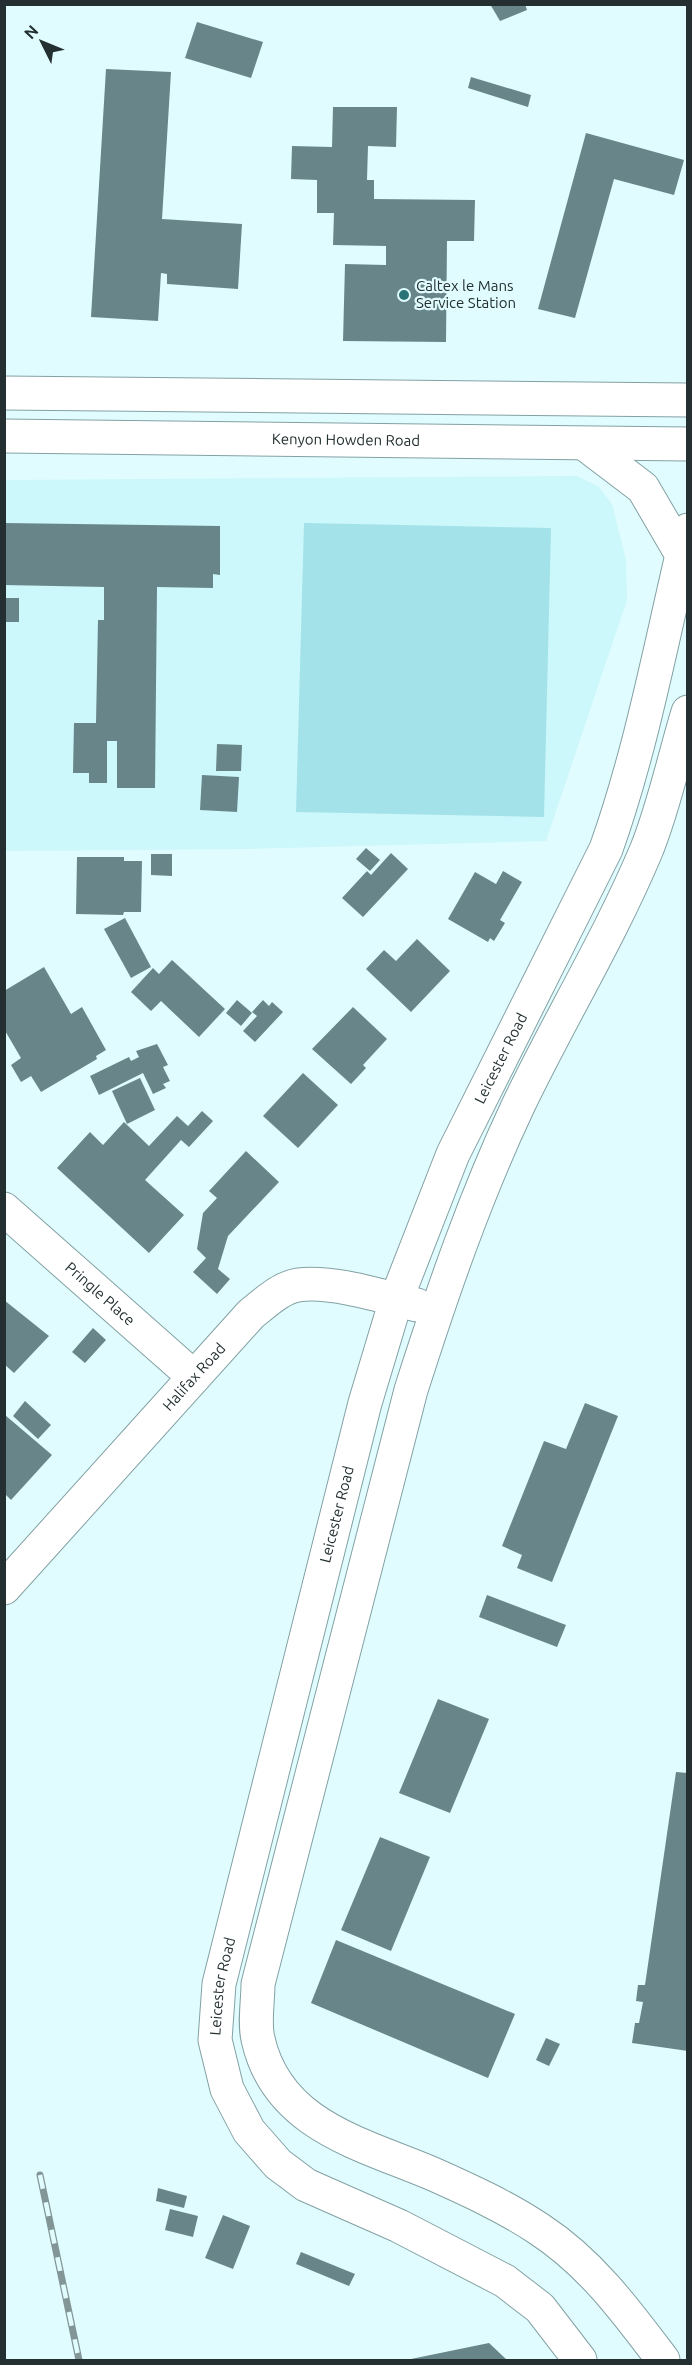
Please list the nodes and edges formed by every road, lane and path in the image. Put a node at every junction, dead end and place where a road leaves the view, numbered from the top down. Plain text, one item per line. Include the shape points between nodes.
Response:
1 (4, 393) edge
2 (177, 395) junction
3 (687, 400) edge
4 (4, 436) edge
5 (176, 439) junction
6 (585, 444) junction
7 (687, 444) edge
8 (685, 542) edge
9 (687, 712) edge
10 (4, 1209) edge
11 (396, 1300) junction
12 (436, 1310) junction
13 (194, 1377) junction
14 (4, 1588) edge
15 (580, 2361) edge
16 (663, 2361) edge

1 - 2 street
2 - 3 street
2 - 5 street
4 - 5 street, Kenyon Howden Road
5 - 6 street, Kenyon Howden Road
6 - 7 street, Kenyon Howden Road
6 - 8 street via 643,488
8 - 11 street, Leicester Road via 632,767 606,849 453,1154
9 - 12 street via 647,849 604,943 518,1105 471,1213
10 - 13 street, Pringle Place
11 - 12 street, Halifax Road
11 - 13 street, Halifax Road via 327,1286 298,1285 274,1295 251,1314
11 - 15 street, Leicester Road via 365,1403 219,1984 215,2040 227,2089 249,2131 278,2164 306,2185 399,2226 505,2281 540,2308
12 - 16 street via 411,1390 258,1984 257,2037 270,2073 295,2106 330,2132 434,2175 540,2229 590,2268
13 - 14 street, Halifax Road

